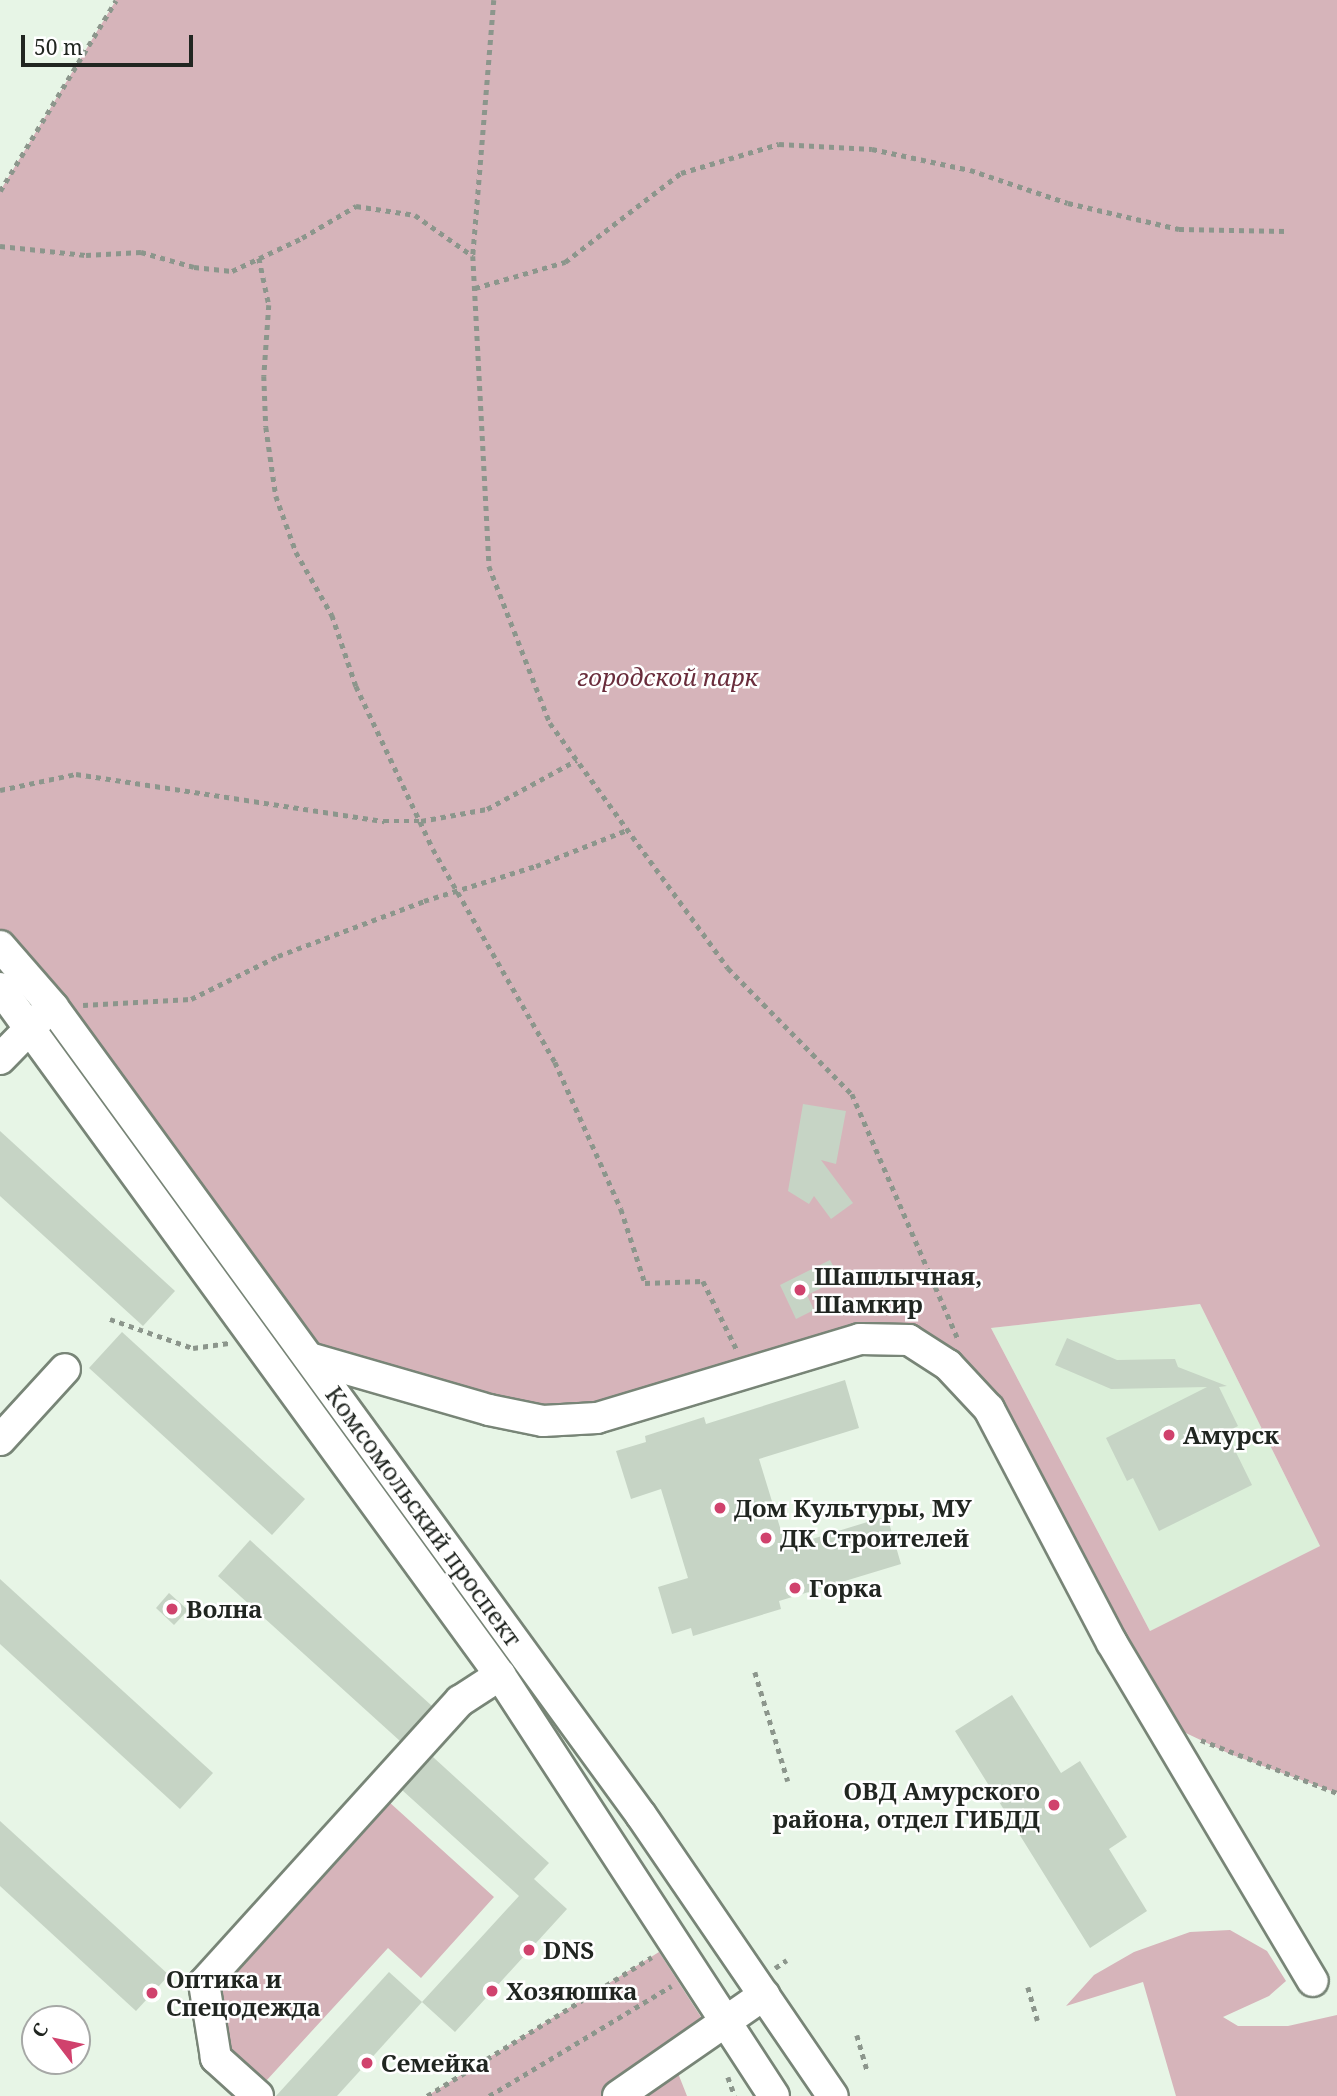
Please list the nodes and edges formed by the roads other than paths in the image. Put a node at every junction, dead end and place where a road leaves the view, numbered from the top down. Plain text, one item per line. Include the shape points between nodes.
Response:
1 (0, 946) edge
2 (0, 988) edge
3 (53, 1007) junction
4 (30, 1026) junction
5 (0, 1059) edge
6 (309, 1358) junction
7 (65, 1369) dead end
8 (0, 1440) edge
9 (500, 1675) junction
10 (1313, 1981) dead end
11 (764, 1995) junction
12 (725, 2021) junction
13 (258, 2096) edge
14 (618, 2096) edge
15 (774, 2096) edge
16 (833, 2096) edge

1 - 3 street, Комсомольский проспект
2 - 4 street, Комсомольский проспект
3 - 4 street
3 - 6 street, Комсомольский проспект
4 - 5 street
4 - 9 street, Комсомольский проспект
6 - 10 street via 542,1421 597,1418 860,1339 909,1339 948,1365 989,1409 1112,1643
6 - 11 street, Комсомольский проспект via 641,1815
7 - 8 street
9 - 12 street, Комсомольский проспект
9 - 13 street via 460,1701 204,1983 216,2058
11 - 12 street
11 - 16 street, Комсомольский проспект
12 - 14 street
12 - 15 street, Комсомольский проспект

